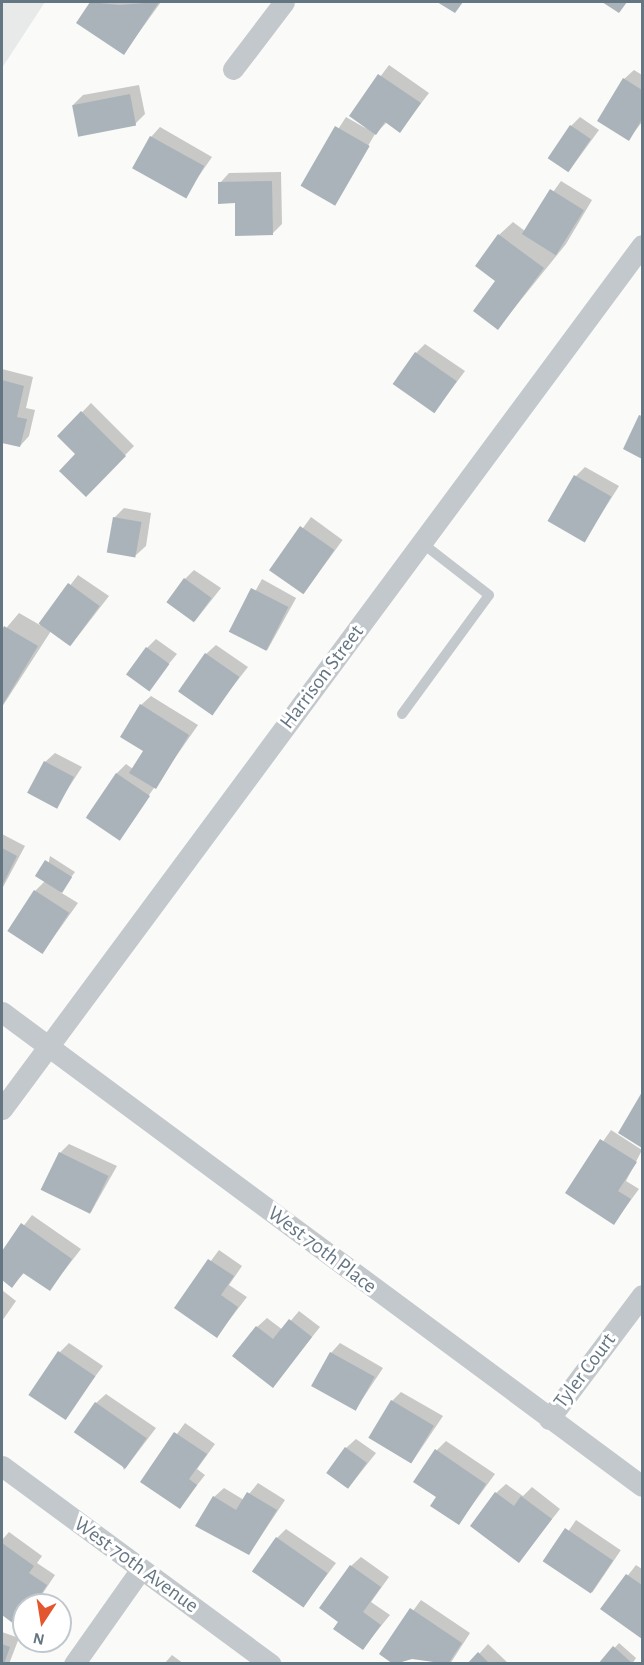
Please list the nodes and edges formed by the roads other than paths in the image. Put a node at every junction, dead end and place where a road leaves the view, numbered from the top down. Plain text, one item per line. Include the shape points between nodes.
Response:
1 (284, 2) edge
2 (233, 69) dead end
3 (642, 245) edge
4 (422, 543) junction
5 (402, 714) dead end
6 (2, 1012) edge
7 (47, 1046) junction
8 (2, 1109) edge
9 (642, 1296) edge
10 (549, 1419) junction
11 (2, 1466) edge
12 (642, 1486) edge
13 (141, 1569) junction
14 (74, 1664) edge
15 (271, 1664) edge

1 - 2 street
3 - 4 street, Harrison Street
4 - 5 lane via 489,595
4 - 7 street, Harrison Street
6 - 7 street, West 70th Place
7 - 8 street, Harrison Street
7 - 10 street, West 70th Place
9 - 10 street, Tyler Court
10 - 12 street, West 70th Place
11 - 13 street, West 70th Avenue
13 - 14 street
13 - 15 street, West 70th Avenue

